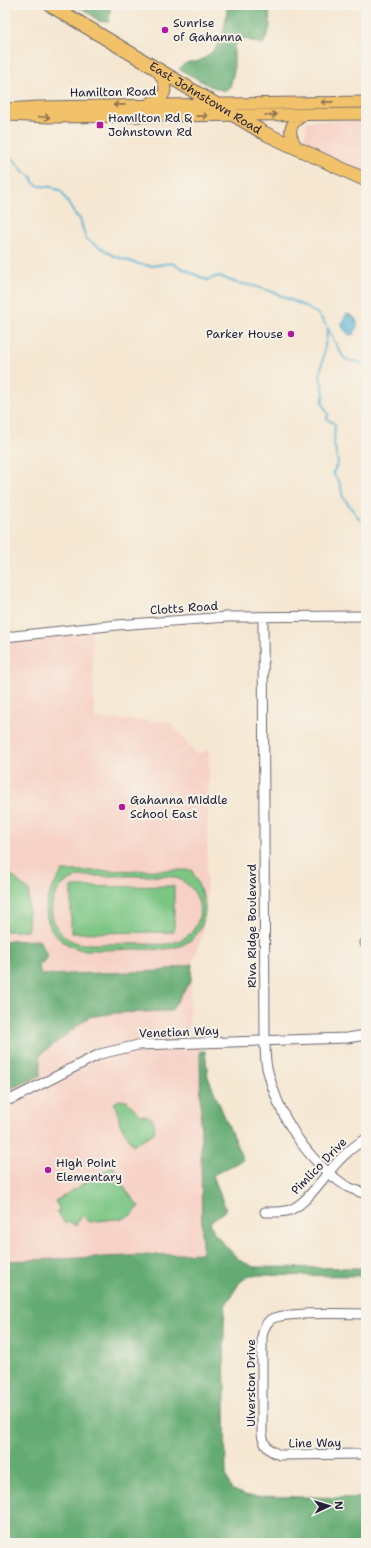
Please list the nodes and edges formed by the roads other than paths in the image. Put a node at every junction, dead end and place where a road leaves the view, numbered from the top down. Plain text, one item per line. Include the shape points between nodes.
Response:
1 (50, 5) edge
2 (156, 69) junction
3 (366, 102) edge
4 (214, 104) junction
5 (144, 105) junction
6 (5, 109) edge
7 (366, 114) edge
8 (5, 115) edge
9 (304, 115) junction
10 (232, 116) junction
11 (299, 150) junction
12 (366, 180) edge
13 (366, 616) edge
14 (262, 617) junction
15 (5, 637) edge
16 (366, 1035) edge
17 (265, 1040) junction
18 (5, 1101) edge
19 (366, 1139) edge
20 (329, 1172) junction
21 (366, 1194) edge
22 (265, 1212) dead end
23 (366, 1314) edge
24 (267, 1448) joint
25 (366, 1454) edge

1 - 2 highway, East Johnstown Road
2 - 4 highway, East Johnstown Road
2 - 5 main road via 165,83 163,96
3 -> 4 main road, Hamilton Road
4 - 5 main road, Hamilton Road
4 - 10 highway, East Johnstown Road
5 -> 6 main road, Hamilton Road
7 - 9 main road, Hamilton Road
8 -> 10 main road, Hamilton Road
10 -> 9 main road, Hamilton Road
9 - 11 main road via 291,127 290,135
10 - 11 highway, East Johnstown Road
11 - 12 highway, East Johnstown Road
13 - 14 street, Clotts Road
14 - 15 street, Clotts Road via 117,625
14 - 17 street, Riva Ridge Boulevard
16 - 17 street, Venetian Way via 347,1038
17 - 18 street, Venetian Way via 159,1043 118,1049 100,1054
17 - 20 street, Riva Ridge Boulevard via 267,1067 278,1103 300,1141 312,1157
19 - 20 street, Pimlico Drive via 351,1149
20 - 21 street, Riva Ridge Boulevard via 347,1186
20 - 22 street, Pimlico Drive via 310,1194 289,1210
23 - 24 street, Ulverston Drive via 283,1315 269,1320 262,1337 262,1434
24 - 25 street, Line Way via 280,1455

